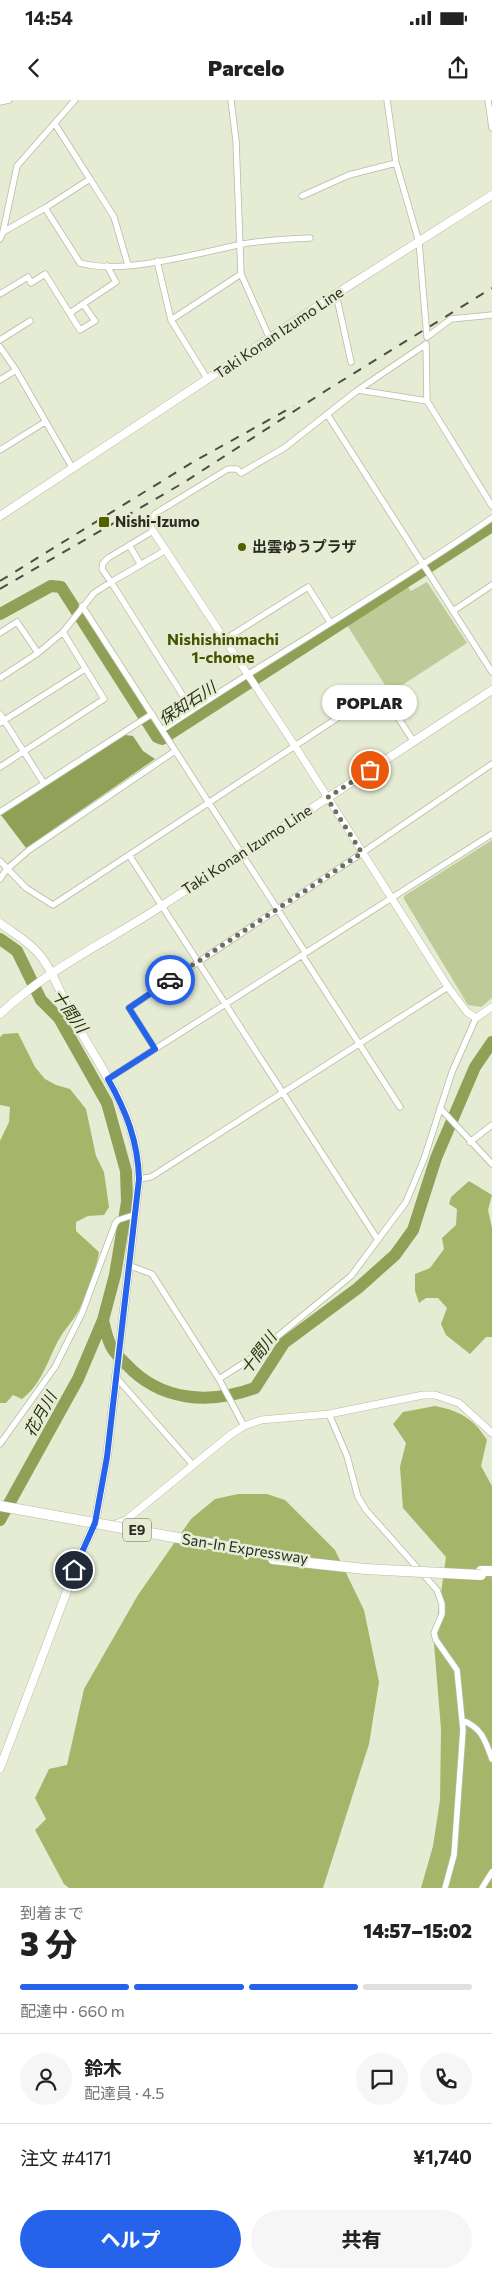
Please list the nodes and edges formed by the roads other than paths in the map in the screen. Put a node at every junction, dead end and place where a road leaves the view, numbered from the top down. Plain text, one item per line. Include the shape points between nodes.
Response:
1 (9, 100) edge
2 (75, 100) edge
3 (232, 100) edge
4 (386, 100) edge
5 (488, 100) edge
6 (1, 101) edge
7 (55, 124) junction
8 (492, 128) edge
9 (396, 163) junction
10 (90, 179) junction
11 (492, 195) edge
12 (302, 196) dead end
13 (46, 208) junction
14 (3, 232) junction
15 (310, 238) dead end
16 (0, 239) edge
17 (419, 242) junction
18 (239, 245) junction
19 (157, 261) junction
20 (128, 265) junction
21 (107, 266) junction
22 (241, 274) junction
23 (0, 294) edge
24 (336, 294) junction
25 (83, 304) junction
26 (70, 312) junction
27 (492, 314) edge
28 (171, 320) junction
29 (30, 321) dead end
30 (427, 337) junction
31 (270, 339) junction
32 (0, 340) edge
33 (426, 344) junction
34 (0, 347) edge
35 (352, 362) dead end
36 (16, 370) junction
37 (0, 380) edge
38 (208, 380) junction
39 (358, 390) junction
40 (427, 401) junction
41 (328, 414) junction
42 (45, 422) junction
43 (0, 450) edge
44 (70, 471) junction
45 (492, 506) edge
46 (0, 516) edge
47 (492, 518) edge
48 (153, 531) junction
49 (129, 545) junction
50 (166, 550) junction
51 (141, 565) junction
52 (424, 565) junction
53 (111, 582) junction
54 (492, 585) edge
55 (82, 606) junction
56 (454, 611) junction
57 (330, 622) junction
58 (63, 632) junction
59 (0, 633) edge
60 (224, 640) junction
61 (38, 653) junction
62 (84, 669) junction
63 (492, 672) edge
64 (247, 674) junction
65 (0, 678) edge
66 (492, 690) edge
67 (192, 710) junction
68 (0, 714) edge
69 (152, 714) junction
70 (2, 722) edge
71 (162, 730) junction
72 (414, 742) junction
73 (294, 746) junction
74 (24, 752) junction
75 (175, 752) junction
76 (492, 764) edge
77 (0, 767) edge
78 (43, 782) junction
79 (327, 798) junction
80 (209, 802) junction
81 (0, 812) edge
82 (492, 834) edge
83 (362, 853) junction
84 (242, 854) junction
85 (129, 856) junction
86 (0, 861) edge
87 (6, 870) junction
88 (0, 879) edge
89 (392, 898) junction
90 (162, 906) junction
91 (278, 909) junction
92 (0, 923) edge
93 (304, 954) junction
94 (198, 962) junction
95 (51, 976) junction
96 (448, 987) junction
97 (226, 1004) junction
98 (492, 1007) edge
99 (0, 1014) edge
100 (476, 1018) junction
101 (359, 1044) junction
102 (155, 1049) junction
103 (108, 1079) junction
104 (282, 1093) junction
105 (400, 1107) dead end
106 (440, 1108) junction
107 (492, 1125) edge
108 (470, 1142) junction
109 (492, 1164) edge
110 (139, 1179) junction
111 (134, 1215) junction
112 (378, 1240) junction
113 (128, 1265) junction
114 (114, 1376) junction
115 (219, 1379) junction
116 (329, 1414) junction
117 (244, 1426) junction
118 (492, 1433) edge
119 (0, 1444) edge
120 (193, 1465) junction
121 (0, 1506) edge
122 (0, 1510) edge
123 (95, 1523) junction
124 (273, 1557) junction
125 (492, 1571) edge
126 (481, 1573) junction
127 (492, 1575) edge
128 (462, 1720) junction
129 (492, 1758) edge
130 (0, 1768) edge
131 (492, 1872) edge
132 (445, 1888) edge
133 (482, 1888) edge

1 - 6 street
2 - 7 street
3 - 18 street
4 - 9 street
5 - 8 street
7 - 10 street
7 - 14 street via 17,166
9 - 12 street via 349,175
9 - 17 street
10 - 13 street
10 - 20 street via 114,217
11 - 17 main road, Taki Konan Izumo Line
13 - 14 street
13 - 21 street via 80,263 96,268
14 - 16 street
15 - 18 street
17 - 24 main road, Taki Konan Izumo Line
17 - 30 street
18 - 19 street
18 - 22 street
19 - 20 street
19 - 28 street
20 - 21 street
21 - 25 street via 116,282
22 - 28 street
22 - 31 street
23 - 26 street via 28,277 31,283 46,274
24 - 31 main road, Taki Konan Izumo Line
24 - 35 street
25 - 26 street
25 - 26 street via 95,322 80,330
27 - 30 street via 451,319
28 - 38 street
29 - 32 street
30 - 33 street
31 - 38 main road, Taki Konan Izumo Line
33 - 39 street
33 - 40 street
34 - 36 street
36 - 37 street
36 - 42 street
38 - 44 main road, Taki Konan Izumo Line
39 - 40 street
39 - 41 street
40 - 45 street
41 - 48 street via 284,448 241,473 237,469 228,469 156,513 150,524
41 - 52 street
42 - 43 street
42 - 44 street
44 - 46 main road, Taki Konan Izumo Line
47 - 52 street
48 - 49 street
48 - 50 street
49 - 51 street
49 - 53 street via 103,563 102,569
50 - 51 street
50 - 60 street
51 - 53 street
52 - 56 street
52 - 57 street
53 - 55 street
53 - 67 street
54 - 56 street
55 - 58 street
55 - 69 street
56 - 63 street
57 - 60 street via 308,587
57 - 64 street
58 - 61 street
58 - 62 street
59 - 61 street via 17,622
60 - 64 street
61 - 65 street
62 - 70 street
62 - 74 street via 104,699
64 - 67 street
64 - 73 street
66 - 72 main road, Taki Konan Izumo Line
67 - 71 street
68 - 70 street
69 - 71 street
69 - 78 street
70 - 74 street
71 - 75 street
72 - 73 street via 380,690
72 - 79 main road, Taki Konan Izumo Line
73 - 79 street
73 - 80 street
74 - 77 street
74 - 78 street
75 - 80 street
75 - 87 street via 29,850
76 - 83 street
78 - 81 street
79 - 83 street
79 - 84 main road, Taki Konan Izumo Line
80 - 84 street
80 - 85 street
82 - 89 street
83 - 89 street
83 - 91 street
84 - 90 main road, Taki Konan Izumo Line
84 - 91 street
85 - 87 street via 53,906
85 - 90 street
86 - 87 street
87 - 88 street
89 - 93 street
89 - 96 street
90 - 94 street
90 - 95 main road, Taki Konan Izumo Line
91 - 93 street
91 - 94 street
92 - 95 main road via 29,943
93 - 97 street
93 - 101 street
94 - 97 street
94 - 102 street via 129,1008
95 - 99 main road, Taki Konan Izumo Line
95 - 103 main road
96 - 100 street via 467,1012
96 - 101 street
97 - 102 street
97 - 104 street
98 - 100 street
100 - 106 street
101 - 104 street
101 - 105 street
102 - 103 street
103 - 110 main road via 135,1138
104 - 110 street via 151,1177
104 - 112 street
106 - 108 street
106 - 112 street via 406,1202
107 - 108 street
108 - 109 street
110 - 111 main road
111 - 113 main road
111 - 119 street via 115,1224 82,1313 55,1367
112 - 115 street via 351,1276 250,1359
113 - 114 main road
113 - 115 street via 152,1274
114 - 120 street
114 - 123 main road via 107,1457
115 - 117 street
116 - 117 street via 280,1417
116 - 118 street via 435,1395 458,1403
116 - 128 street via 358,1497 440,1596 442,1614 434,1633 457,1670
117 - 120 street
120 - 123 street via 126,1520 110,1525
121 - 124 highway, San-In Expressway / E9, bridge
122 - 124 highway, San-In Expressway / E9
123 - 130 main road
124 - 126 highway, San-In Expressway / E9, bridge via 365,1567
125 - 126 highway, San-In Expressway / E9
126 - 127 highway, San-In Expressway / E9
128 - 129 street via 474,1725 484,1738
128 - 132 street via 454,1855
131 - 133 street

